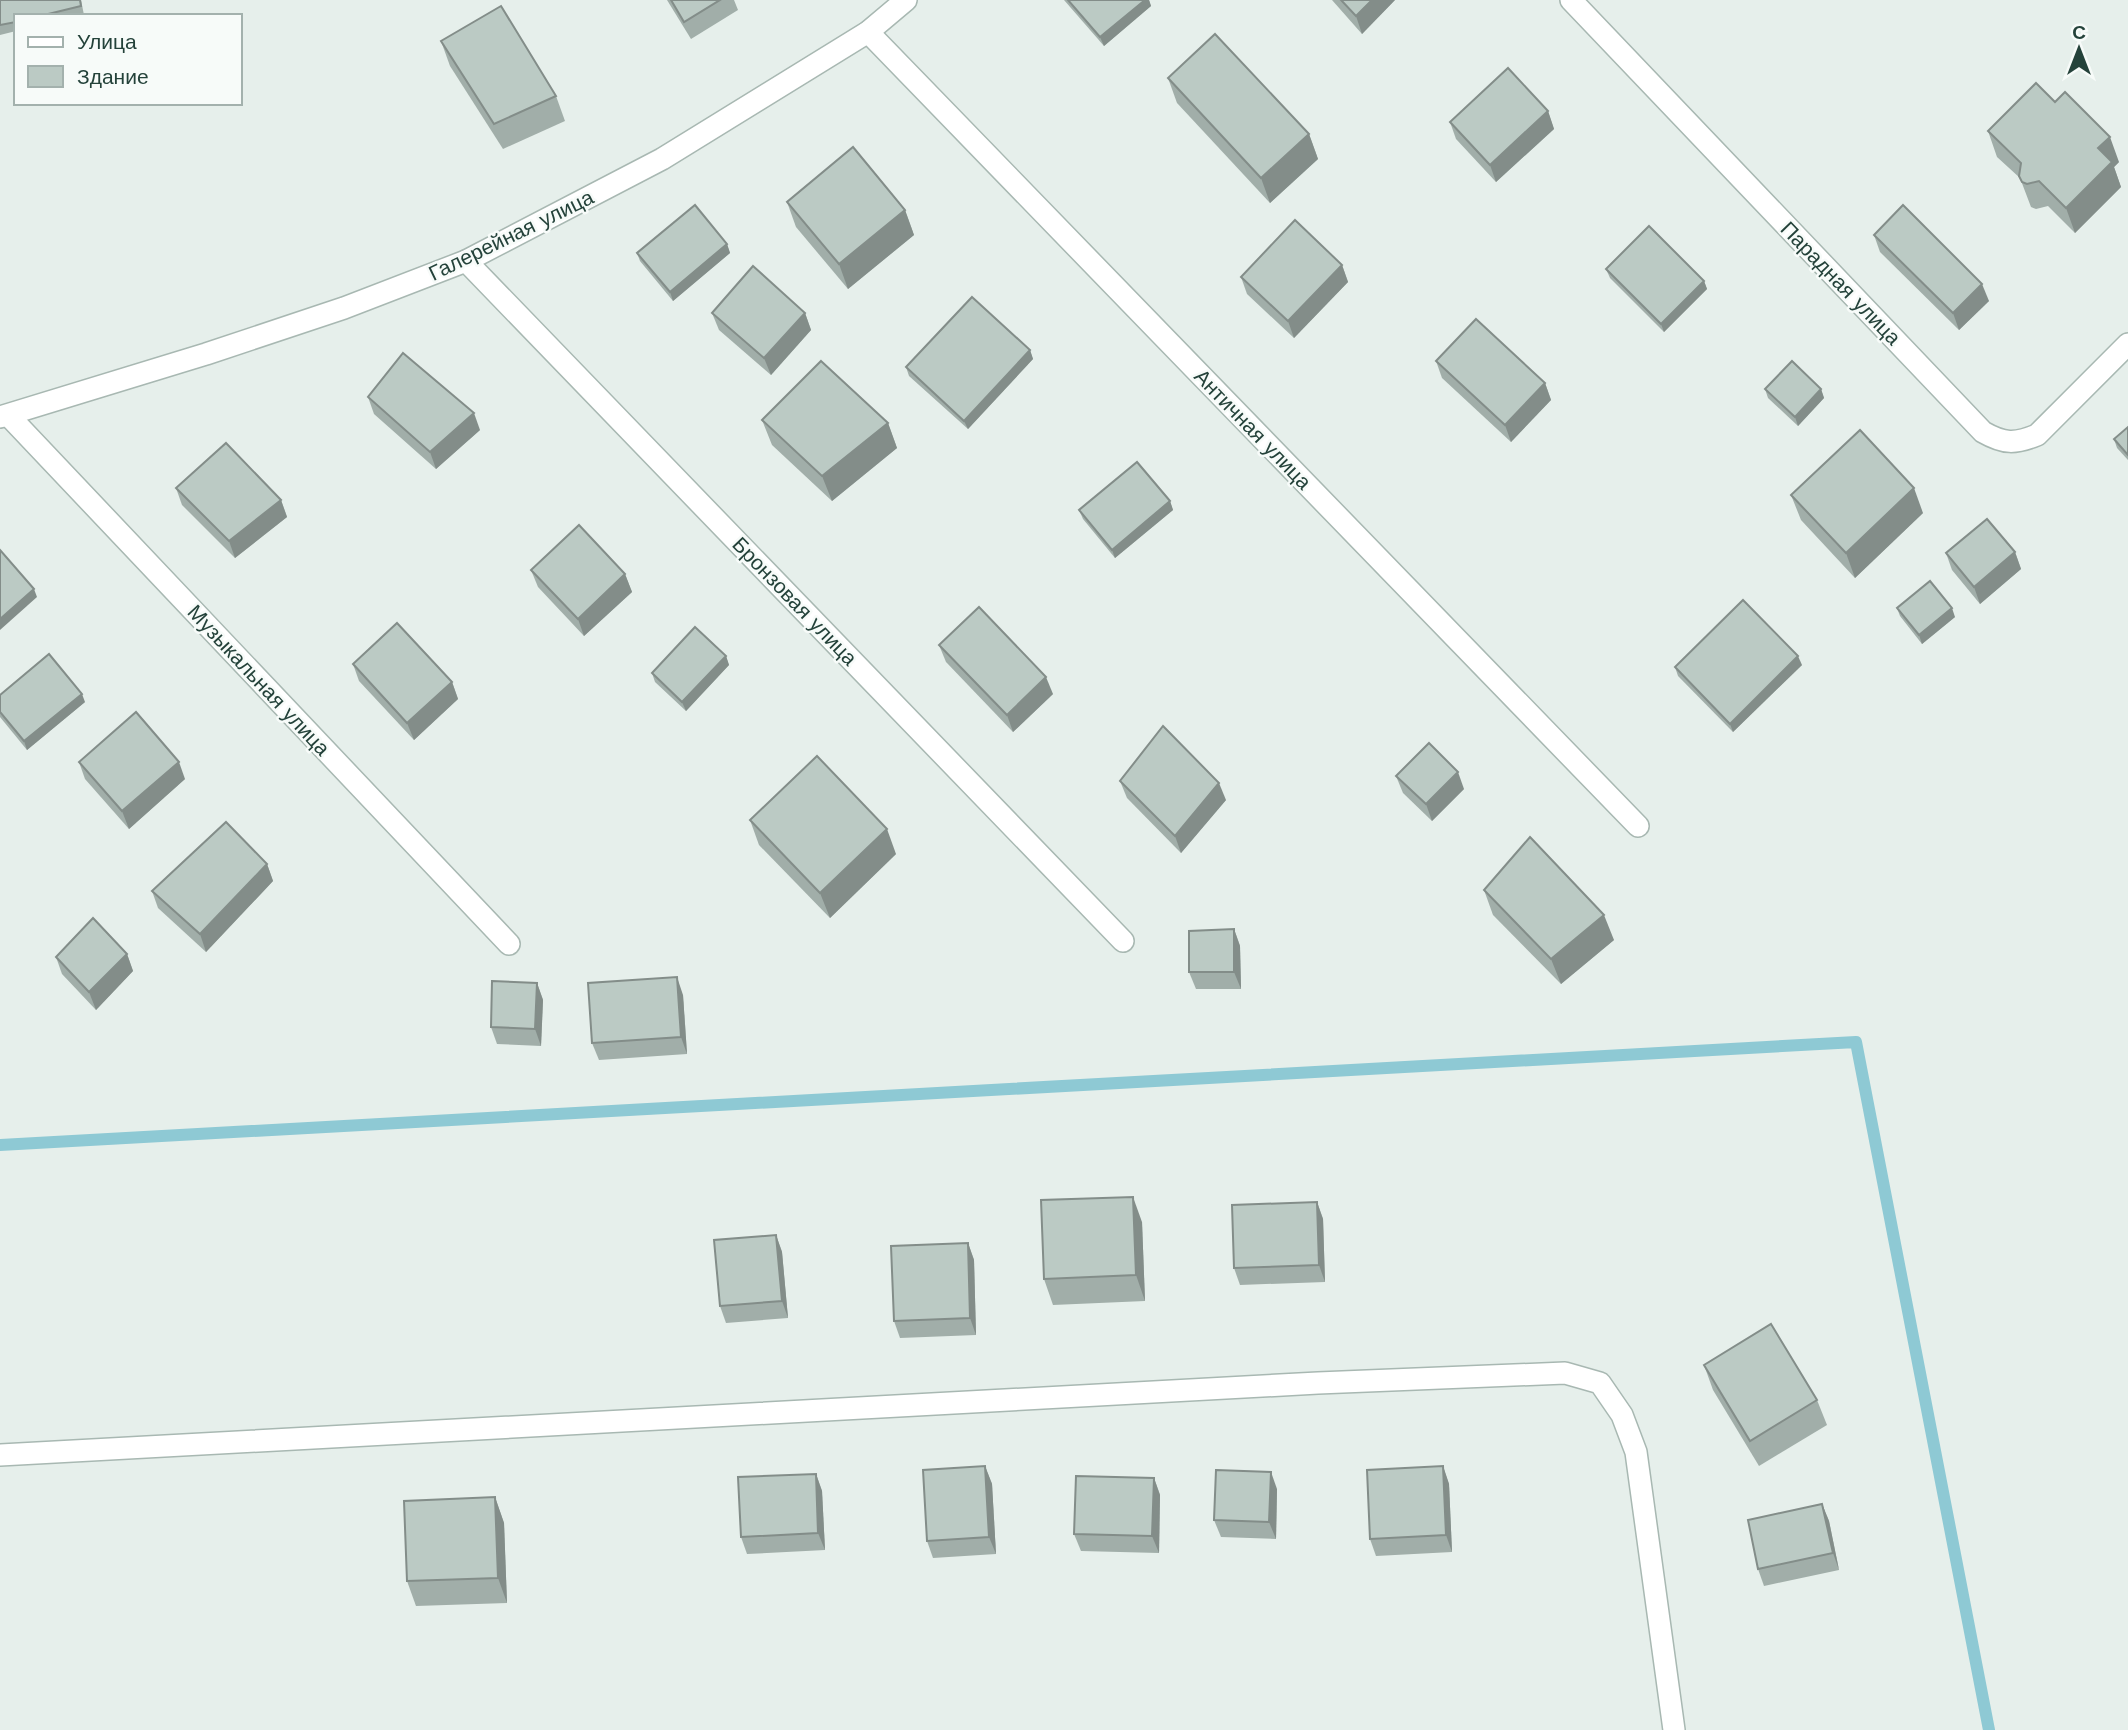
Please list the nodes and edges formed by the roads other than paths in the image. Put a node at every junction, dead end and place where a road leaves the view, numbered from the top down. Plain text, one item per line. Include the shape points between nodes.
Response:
1 (906, 0) edge
2 (1571, 0) edge
3 (868, 32) junction
4 (466, 261) junction
5 (2128, 344) edge
6 (4, 416) edge
7 (1638, 826) dead end
8 (1123, 941) dead end
9 (509, 944) dead end
10 (0, 1455) edge
11 (1674, 1730) edge

1 - 3 street, Галерейная улица
2 - 5 street, Парадная улица via 1983,432 2007,442 2037,435
3 - 4 street, Галерейная улица via 662,159
3 - 7 street, Античная улица
4 - 6 street, Галерейная улица via 344,308
4 - 8 street, Бронзовая улица
6 - 9 street, Музыкальная улица
10 - 11 street via 1304,1383 1565,1373 1600,1383 1622,1415 1636,1452

